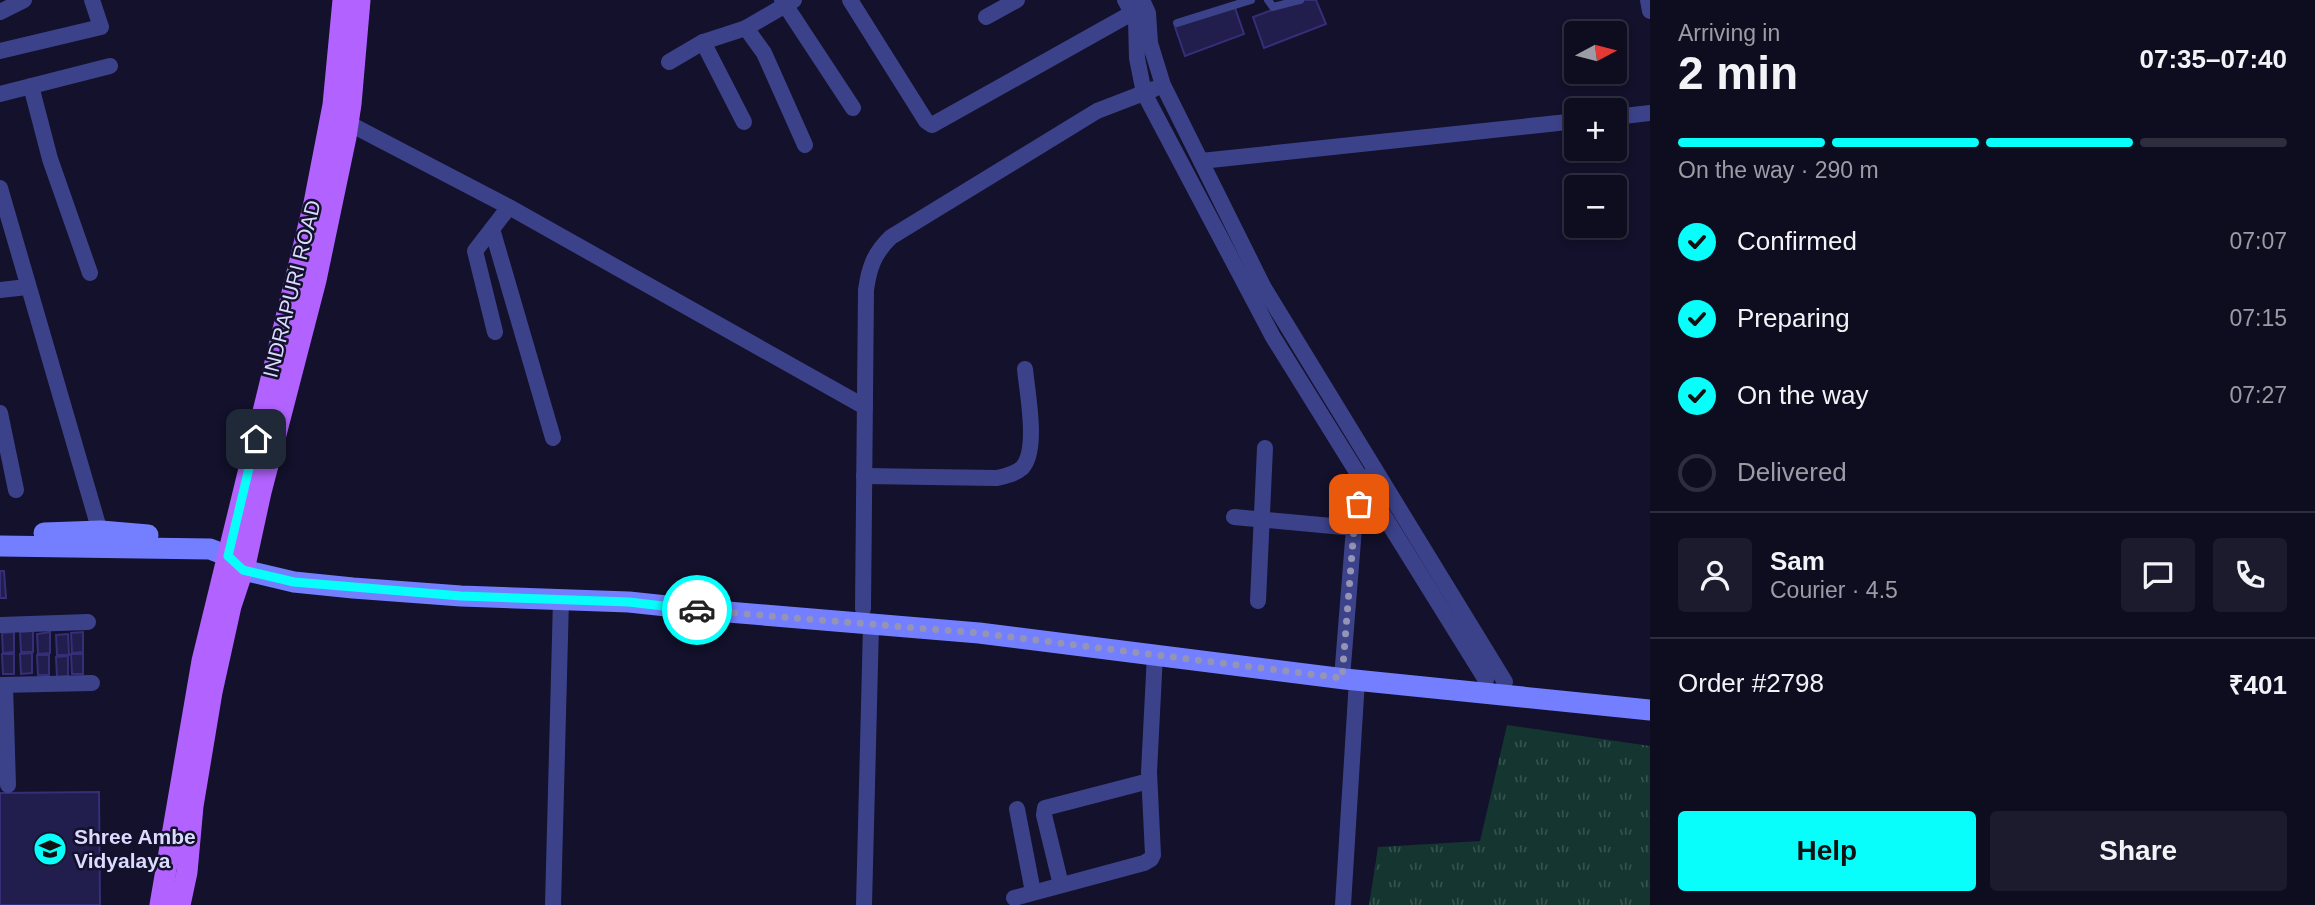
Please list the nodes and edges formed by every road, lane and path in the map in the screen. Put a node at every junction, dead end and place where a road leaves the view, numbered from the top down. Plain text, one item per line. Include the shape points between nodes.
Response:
1 (24, 0) edge
2 (92, 0) edge
3 (343, 0) edge
4 (360, 0) edge
5 (850, 0) edge
6 (1017, 0) edge
7 (1251, 0) edge
8 (1268, 0) edge
9 (1300, 0) edge
10 (1648, 0) edge
11 (788, 1) edge
12 (1235, 2) edge
13 (1133, 4) edge
14 (1650, 11) edge
15 (0, 12) edge
16 (986, 17) dead end
17 (1177, 23) dead end
18 (746, 28) junction
19 (703, 42) junction
20 (0, 51) edge
21 (669, 62) dead end
22 (110, 66) dead end
23 (1163, 85) junction
24 (32, 86) junction
25 (1144, 93) junction
26 (0, 94) edge
27 (853, 108) dead end
28 (1650, 113) edge
29 (1627, 116) edge
30 (744, 122) dead end
31 (1564, 122) edge
32 (348, 123) junction
33 (805, 145) dead end
34 (1200, 161) junction
35 (0, 188) edge
36 (509, 207) junction
37 (492, 229) junction
38 (7, 242) edge
39 (90, 273) dead end
40 (27, 287) junction
41 (0, 290) edge
42 (495, 332) dead end
43 (1025, 369) dead end
44 (865, 407) junction
45 (0, 413) edge
46 (553, 438) dead end
47 (1265, 448) dead end
48 (1369, 457) junction
49 (864, 476) junction
50 (1364, 481) junction
51 (16, 489) dead end
52 (1234, 517) dead end
53 (1261, 519) junction
54 (1354, 528) junction
55 (0, 534) edge
56 (102, 539) junction
57 (0, 546) edge
58 (237, 558) junction
59 (561, 599) junction
60 (1258, 601) dead end
61 (867, 617) junction
62 (88, 622) dead end
63 (0, 625) edge
64 (1051, 635) junction
65 (1155, 654) junction
66 (1347, 675) junction
67 (1495, 681) junction
68 (92, 683) dead end
69 (2, 685) edge
70 (1650, 696) edge
71 (1650, 710) edge
72 (3, 746) edge
73 (1149, 781) junction
74 (8, 785) dead end
75 (1017, 809) dead end
76 (1061, 885) junction
77 (1033, 892) junction
78 (1014, 898) dead end
79 (160, 905) edge
80 (180, 905) edge
81 (553, 905) edge
82 (864, 905) edge
83 (1343, 905) edge

1 - 15 street
2 - 20 street via 101,27
3 - 58 main road, INDRAPURI ROAD via 333,105
4 - 32 main road, INDRAPURI ROAD
5 - 13 street via 932,125
6 - 16 street
7 - 12 lane
8 - 9 lane via 1273,7
10 - 14 street
11 - 18 street
11 - 27 street
12 - 17 lane
13 - 23 street via 1148,13 1150,43
13 - 25 street
18 - 19 street
18 - 33 street via 764,53
19 - 21 street
19 - 30 street
22 - 24 street
23 - 25 street
23 - 34 street
24 - 26 street
24 - 39 street via 50,159
25 - 44 street via 1097,111 879,248 866,290
25 - 50 street via 1267,326
28 - 29 street
31 - 34 street
32 - 36 street
32 - 58 main road, INDRAPURI ROAD via 316,280 261,492
34 - 48 street via 1272,303
35 - 38 street
36 - 37 street
36 - 44 street
37 - 42 street via 475,257
37 - 46 street
38 - 40 street
40 - 41 street
40 - 56 street
43 - 49 street via 1031,441 1030,456 1022,468 997,478
44 - 49 street
45 - 51 street
47 - 53 street
48 - 50 street
48 - 67 street
49 - 61 street
50 - 54 street
50 - 67 street
52 - 53 street
53 - 54 street
53 - 60 street
54 - 66 street
55 - 56 street
56 - 57 street
56 - 58 street via 210,549
58 - 59 street via 294,582
58 - 61 street via 293,569 439,583 614,588
58 - 79 main road, INDRAPURI ROAD via 202,661
58 - 80 main road
59 - 61 street
59 - 81 street
61 - 64 street via 979,633
61 - 82 street
62 - 63 street
64 - 65 street
64 - 66 street
65 - 66 street
65 - 73 street
66 - 67 street
66 - 71 street
66 - 83 street
67 - 70 street
68 - 69 street
69 - 72 street
72 - 74 street
73 - 76 street via 1151,859
73 - 76 street via 1045,808
75 - 77 street
76 - 77 street
77 - 78 street

